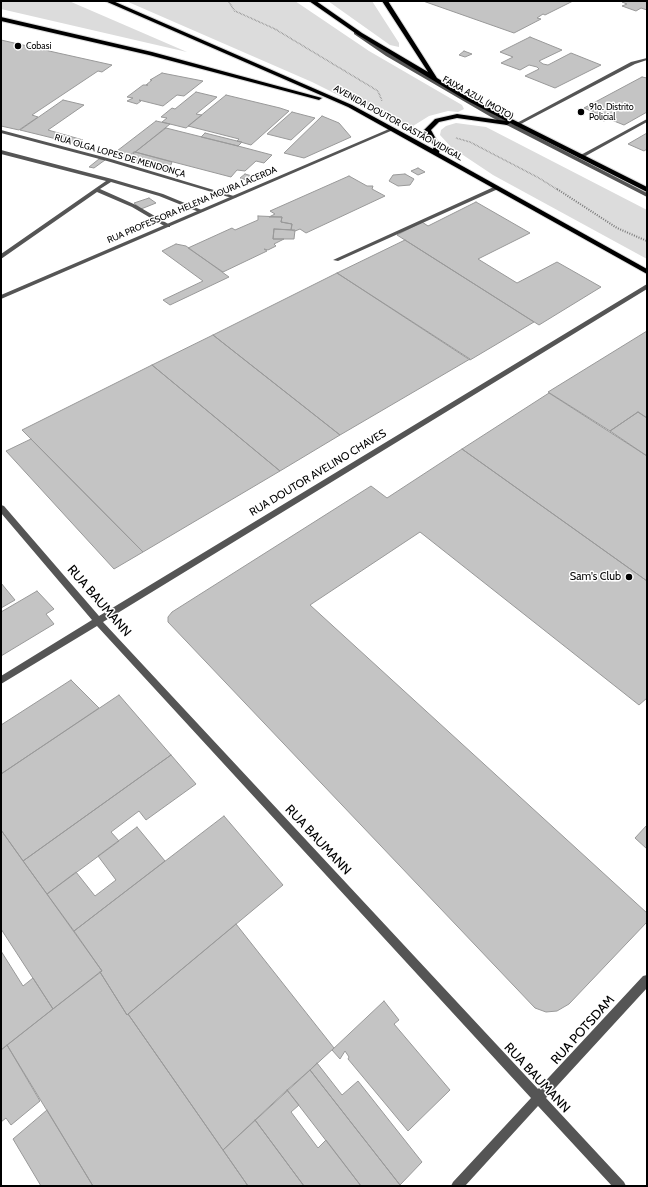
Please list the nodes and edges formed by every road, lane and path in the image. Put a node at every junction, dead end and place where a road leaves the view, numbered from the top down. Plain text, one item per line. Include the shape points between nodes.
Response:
1 (108, 1) edge
2 (228, 1) edge
3 (311, 1) edge
4 (385, 1) edge
5 (1, 19) edge
6 (647, 59) edge
7 (435, 80) junction
8 (383, 105) dead end
9 (350, 106) junction
10 (647, 120) edge
11 (507, 123) junction
12 (515, 125) junction
13 (391, 130) junction
14 (427, 130) junction
15 (1, 132) edge
16 (1, 152) edge
17 (435, 154) junction
18 (580, 157) junction
19 (110, 180) junction
20 (496, 188) junction
21 (97, 190) junction
22 (647, 190) edge
23 (647, 195) edge
24 (234, 197) junction
25 (201, 211) junction
26 (168, 226) junction
27 (647, 241) edge
28 (1, 257) edge
29 (336, 260) dead end
30 (647, 272) edge
31 (647, 286) edge
32 (1, 298) edge
33 (1, 508) edge
34 (97, 620) junction
35 (1, 680) edge
36 (647, 980) edge
37 (539, 1099) junction
38 (457, 1186) edge
39 (620, 1186) edge

1 - 9 highway, AVENIDA DOUTOR GASTÃO VIDIGAL
2 - 8 path via 235,11 275,29 378,91
3 - 7 highway
3 - 11 street, FAIXA AZUL (MOTO) via 388,55
4 - 7 highway
5 - 9 highway via 150,53
6 - 12 street via 633,63
7 - 12 highway
9 - 13 highway, AVENIDA DOUTOR GASTÃO VIDIGAL
10 - 18 street
11 - 12 highway
11 - 14 highway via 457,116 437,120
11 - 23 street, FAIXA AZUL (MOTO)
12 - 18 highway
13 - 17 highway, AVENIDA DOUTOR GASTÃO VIDIGAL
13 - 24 street, RUA PROFESSORA HELENA MOURA LACERDA
14 - 17 highway via 437,146
14 - 27 path via 470,142 539,178 618,228
15 - 24 street, RUA OLGA LOPES DE MENDONÇA via 109,160
16 - 19 street
17 - 20 highway, AVENIDA DOUTOR GASTÃO VIDIGAL
18 - 22 highway
19 - 21 street
19 - 25 street via 161,195
20 - 29 street
20 - 30 highway, AVENIDA DOUTOR GASTÃO VIDIGAL
21 - 26 street via 134,206
21 - 28 street
24 - 25 street, RUA PROFESSORA HELENA MOURA LACERDA
25 - 26 street, RUA PROFESSORA HELENA MOURA LACERDA
26 - 32 street, RUA PROFESSORA HELENA MOURA LACERDA
31 - 34 street, RUA DOUTOR AVELINO CHAVES
33 - 34 street, RUA BAUMANN
34 - 35 street, RUA DOUTOR AVELINO CHAVES
34 - 37 street, RUA BAUMANN
36 - 37 street, RUA POTSDAM
37 - 38 street, RUA POTSDAM
37 - 39 street, RUA BAUMANN

